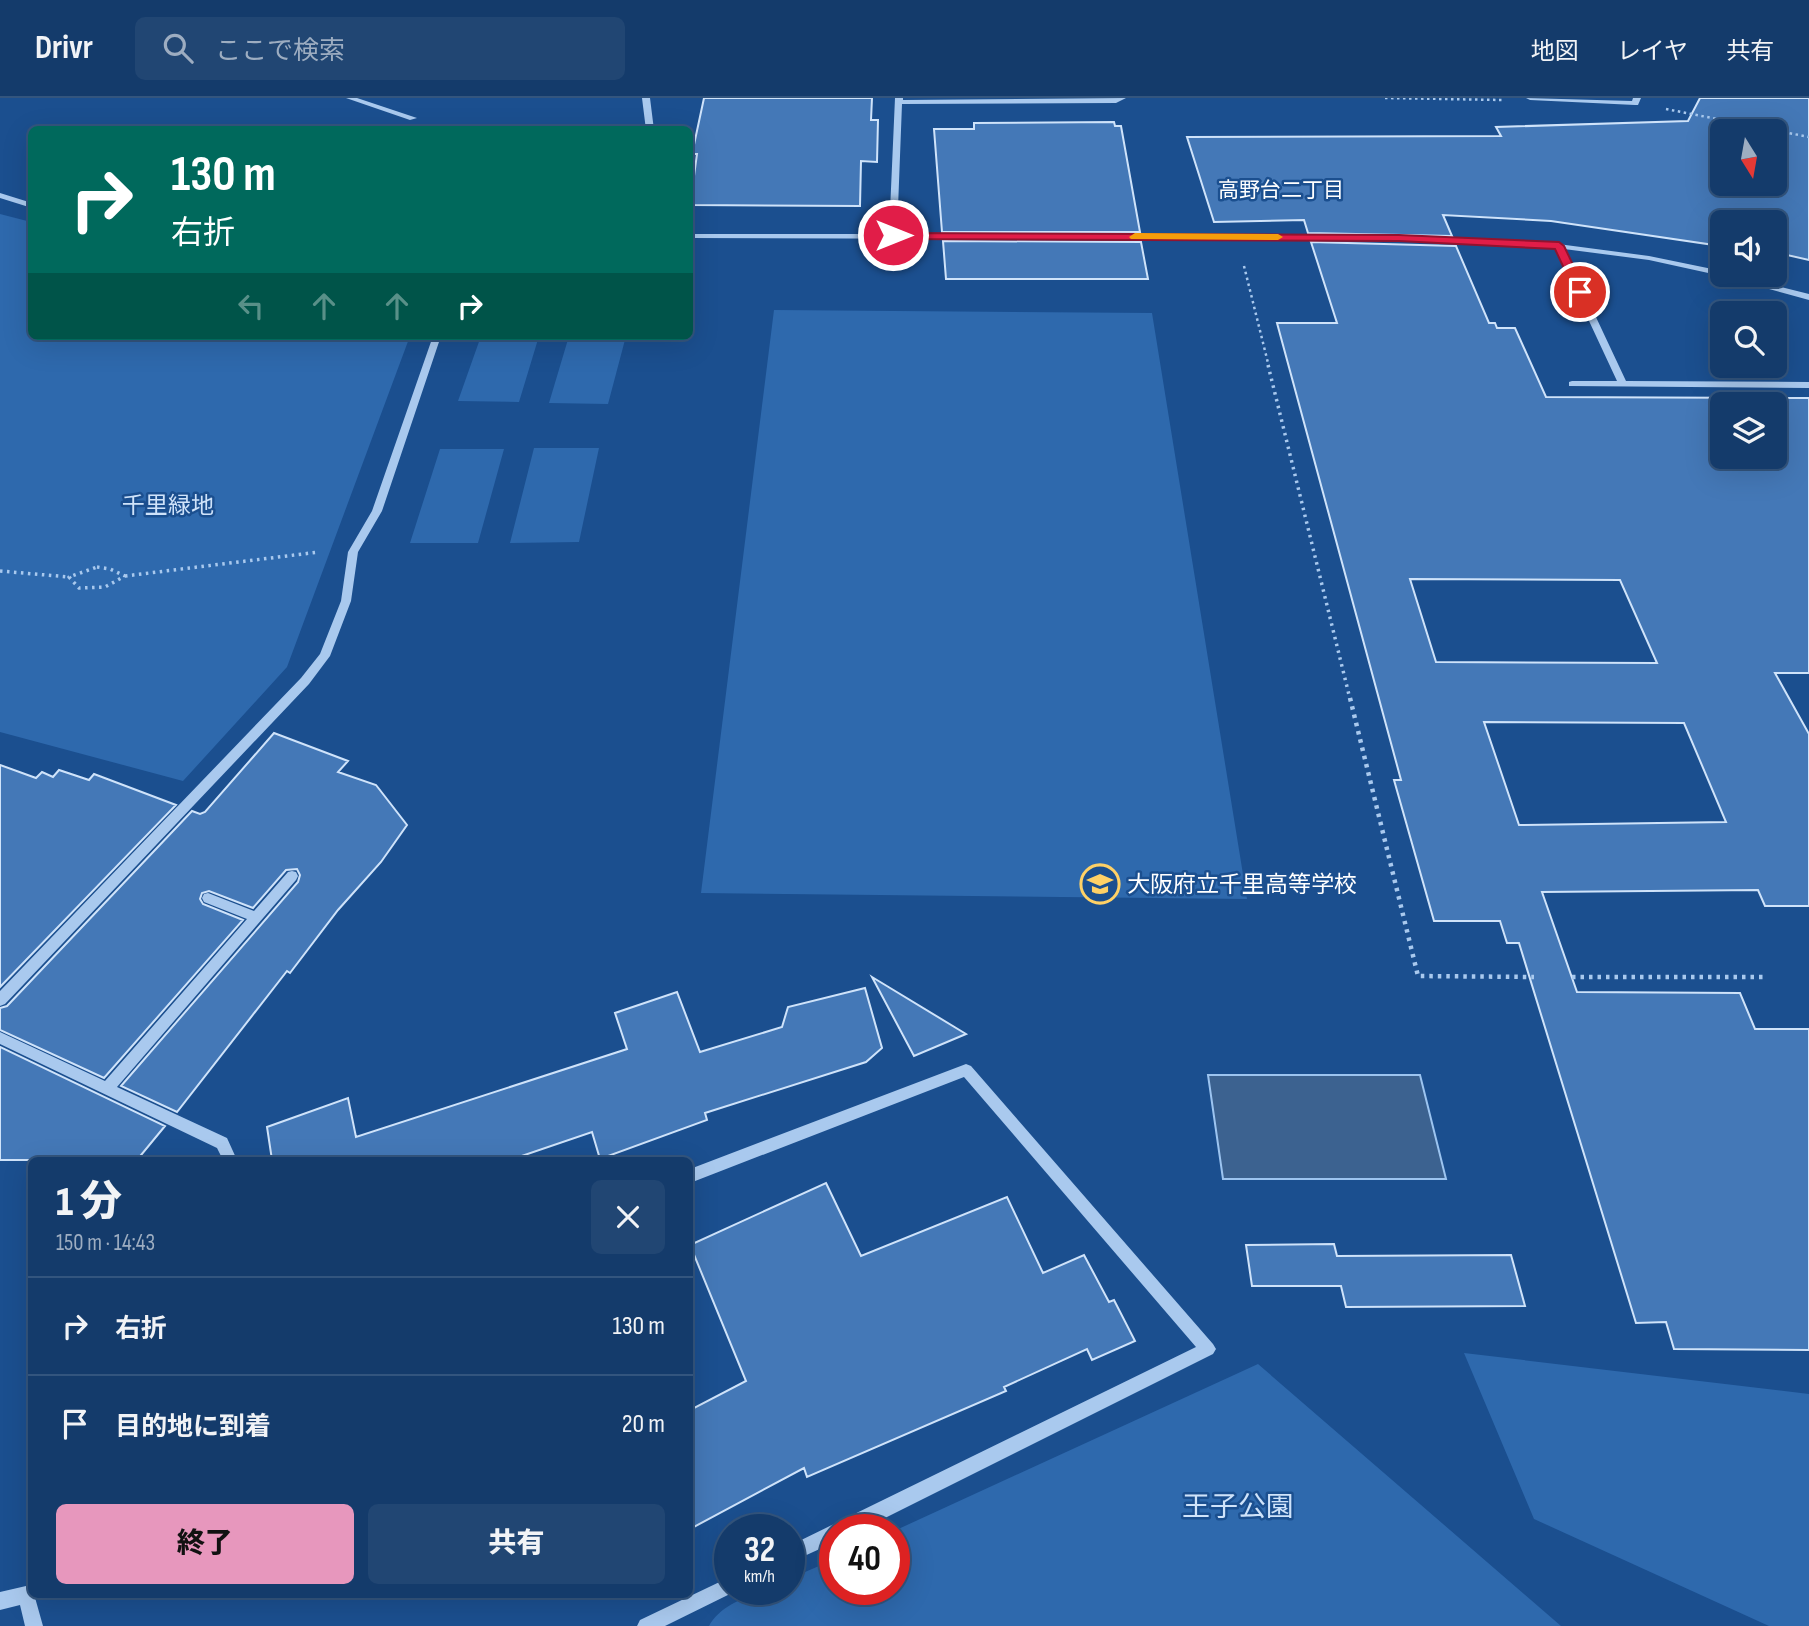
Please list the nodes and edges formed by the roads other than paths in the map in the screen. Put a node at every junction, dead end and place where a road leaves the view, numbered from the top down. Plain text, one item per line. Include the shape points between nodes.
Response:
1 (350, 98) edge
2 (646, 98) edge
3 (1122, 98) edge
4 (1531, 99) edge
5 (899, 100) edge
6 (1636, 100) edge
7 (413, 118) dead end
8 (650, 126) edge
9 (0, 195) edge
10 (28, 205) edge
11 (893, 235) junction
12 (693, 236) edge
13 (1559, 246) junction
14 (1710, 271) edge
15 (1772, 287) edge
16 (1809, 297) edge
17 (436, 340) edge
18 (1572, 384) dead end
19 (1623, 384) junction
20 (1809, 385) edge
21 (292, 876) dead end
22 (208, 898) dead end
23 (257, 918) junction
24 (0, 1000) edge
25 (0, 1038) edge
26 (107, 1088) junction
27 (229, 1157) edge
28 (693, 1175) edge
29 (874, 1514) edge
30 (28, 1589) edge
31 (714, 1593) edge
32 (30, 1598) edge
33 (0, 1601) edge
34 (34, 1626) edge
35 (646, 1626) edge

1 - 7 street
2 - 8 street
3 - 5 street
4 - 6 street
5 - 11 street
9 - 10 street
11 - 12 street
11 - 13 street via 1399,238
13 - 14 street
13 - 19 street
15 - 16 street
17 - 24 street via 377,511 353,552 346,601 325,656
18 - 19 street
19 - 20 street
21 - 23 street
22 - 23 street
23 - 26 street
25 - 26 street
26 - 27 street via 222,1143
28 - 29 street via 966,1070 1208,1349
30 - 33 street
31 - 35 street
32 - 34 street

